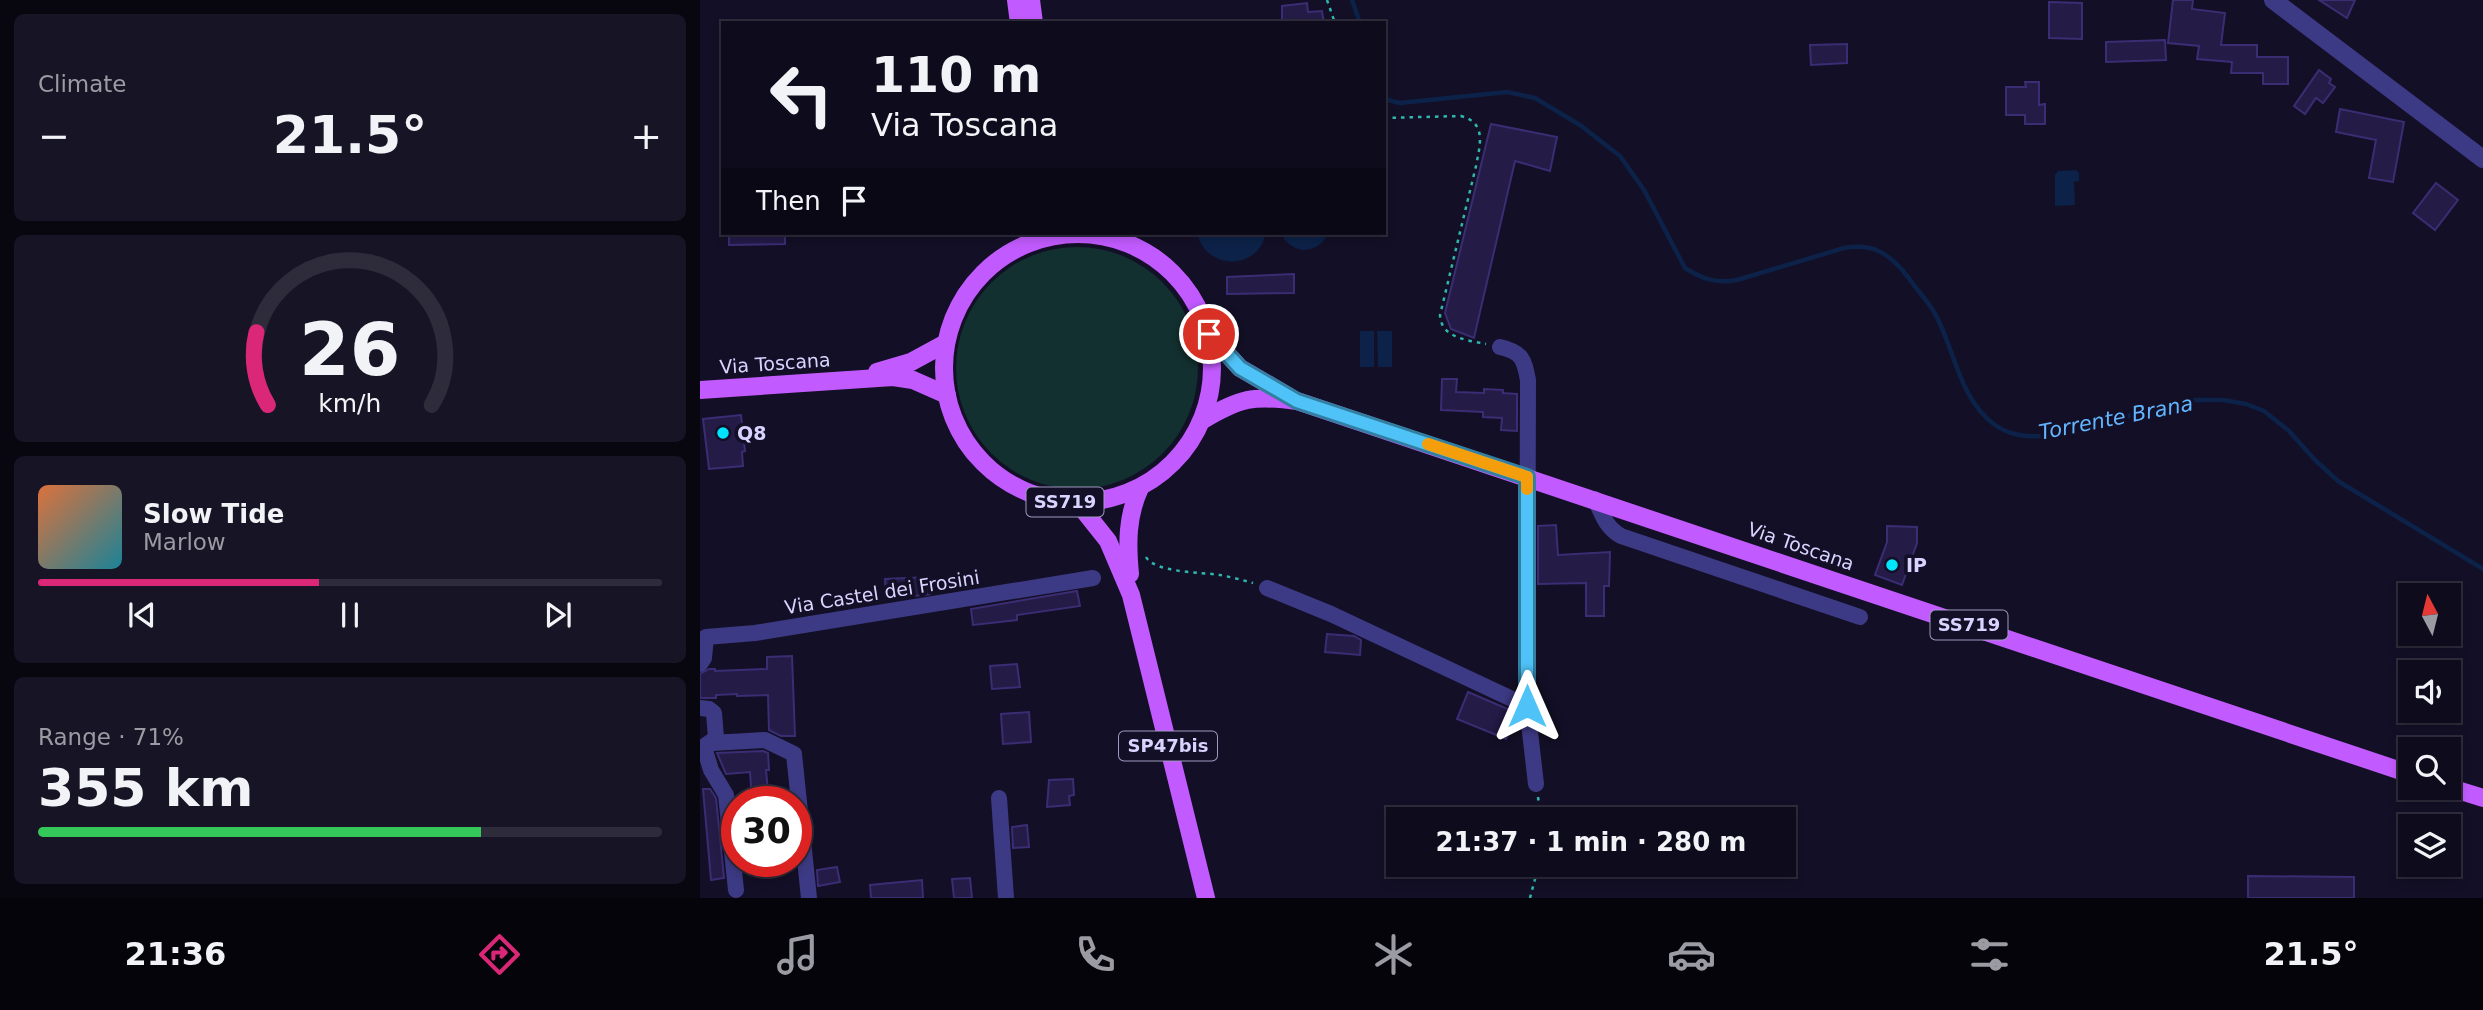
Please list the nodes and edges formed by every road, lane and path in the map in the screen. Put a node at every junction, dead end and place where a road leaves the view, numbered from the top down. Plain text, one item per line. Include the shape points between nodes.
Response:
1 (1016, 0) edge
2 (1031, 0) edge
3 (1326, 0) edge
4 (2273, 0) edge
5 (1019, 21) edge
6 (1034, 21) edge
7 (1334, 21) edge
8 (1386, 118) edge
9 (2483, 159) edge
10 (1023, 235) edge
11 (1079, 235) edge
12 (1103, 235) edge
13 (1016, 250) junction
14 (1209, 334) junction
15 (946, 343) junction
16 (1500, 347) joint
17 (853, 378) junction
18 (700, 390) edge
19 (947, 395) junction
20 (1297, 401) junction
21 (1203, 420) junction
22 (1527, 477) junction
23 (1140, 488) junction
24 (1595, 499) junction
25 (1077, 502) junction
26 (1146, 556) dead end
27 (1093, 578) dead end
28 (1267, 588) joint
29 (1131, 595) junction
30 (1860, 617) dead end
31 (703, 637) edge
32 (700, 664) edge
33 (1527, 706) junction
34 (700, 708) edge
35 (705, 746) edge
36 (2398, 770) edge
37 (1536, 784) joint
38 (2461, 790) edge
39 (999, 798) dead end
40 (2483, 798) edge
41 (1539, 807) edge
42 (1536, 877) edge
43 (736, 890) dead end
44 (809, 898) edge
45 (1006, 898) edge
46 (1206, 898) edge
47 (1530, 898) edge

1 - 5 main road
2 - 6 main road
3 - 7 path
4 - 9 street
8 - 16 path via 1461,116 1478,129 1479,149 1440,314 1444,329 1452,335
10 - 13 main road
11 - 13 main road, SS719 via 1036,241
12 - 14 main road, SS719 via 1138,248 1169,269 1194,299
13 - 15 main road, SS719 via 974,283
14 - 20 main road, Via Toscana / SS719 via 1240,368
14 - 21 main road, SS719 via 1213,378
15 - 17 main road, Via Toscana via 911,362
15 - 19 main road, SS719
16 - 22 street via 1518,353 1526,368
17 - 18 main road, Via Toscana
17 - 19 main road, Via Toscana via 906,379
19 - 25 main road, SS719 via 963,438 993,472 1032,494
20 - 21 main road, Via Toscana / SS719 via 1241,400
20 - 22 main road, Via Toscana / SS719
21 - 23 main road, SS719 via 1177,459
22 - 24 main road, Via Toscana / SS719
22 - 33 street
23 - 25 main road, SS719 via 1109,499
23 - 29 main road, SP47bis via 1128,525
24 - 30 street via 1609,528 1620,536
24 - 36 main road, Via Toscana / SS719
25 - 29 main road, SP47bis via 1108,541
26 - 28 path via 1148,562 1159,566 1217,574
27 - 31 street, Via Castel dei Frosini via 755,634
28 - 33 street
29 - 46 main road, SP47bis
31 - 32 street, Via Castel dei Frosini
33 - 37 street
34 - 35 street via 714,713 716,738
35 - 43 street via 711,770 726,795
35 - 44 street via 765,740 794,754
37 - 41 path
38 - 40 main road
39 - 45 street
42 - 47 path

